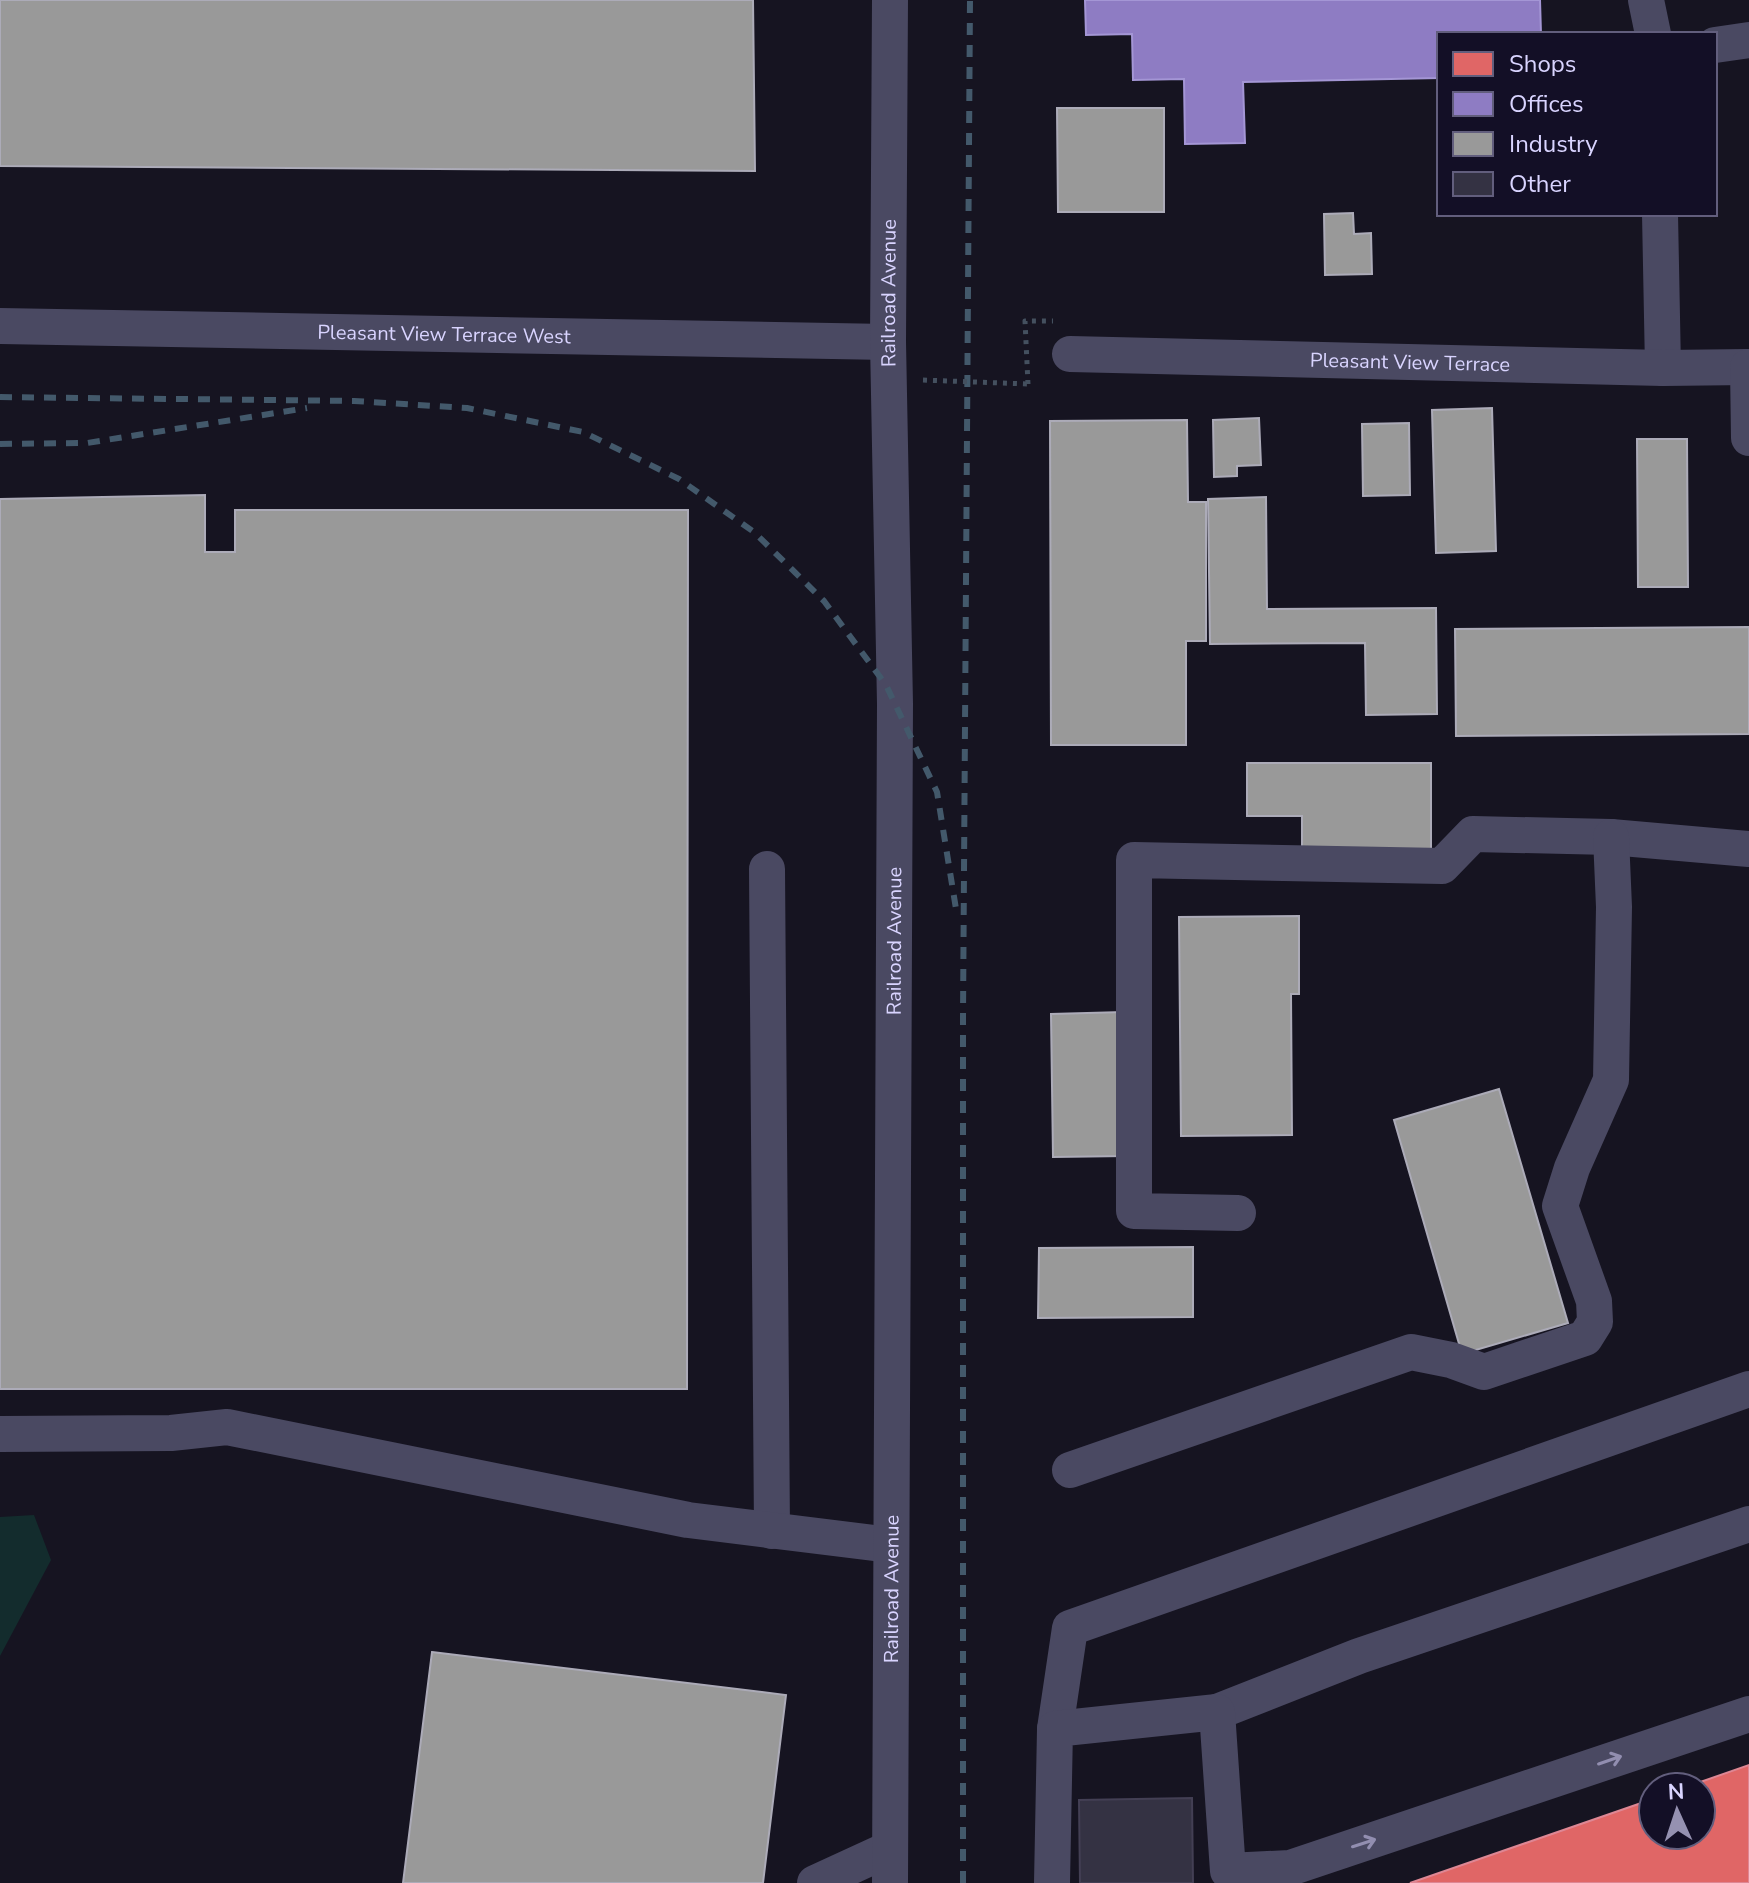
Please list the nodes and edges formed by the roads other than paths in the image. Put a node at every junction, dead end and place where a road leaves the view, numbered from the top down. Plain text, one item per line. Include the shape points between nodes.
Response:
1 (890, 0) edge
2 (1646, 0) edge
3 (1653, 32) edge
4 (1749, 40) edge
5 (1717, 45) edge
6 (1660, 216) edge
7 (0, 326) edge
8 (888, 342) junction
9 (1070, 354) dead end
10 (1748, 367) edge
11 (1663, 368) junction
12 (1749, 438) edge
13 (1611, 837) junction
14 (1749, 849) edge
15 (767, 869) dead end
16 (1238, 1213) dead end
17 (1749, 1389) edge
18 (0, 1434) edge
19 (1070, 1470) dead end
20 (1749, 1524) edge
21 (772, 1531) junction
22 (890, 1545) junction
23 (1217, 1712) junction
24 (1749, 1714) edge
25 (1055, 1729) junction
26 (889, 1866) edge
27 (1290, 1875) edge
28 (815, 1883) edge
29 (1052, 1883) edge

1 - 8 street, Railroad Avenue
2 - 3 street
4 - 5 street
6 - 11 street
7 - 8 street, Pleasant View Terrace West
8 - 22 street, Railroad Avenue via 895,704
9 - 11 street, Pleasant View Terrace
10 - 11 street, Pleasant View Terrace
10 - 12 street
13 - 14 street
13 - 16 street via 1473,834 1442,866 1134,860 1134,1211
13 - 19 street via 1611,1080 1560,1206 1594,1301 1595,1322 1585,1338 1484,1372 1411,1352
15 - 21 street
17 - 25 street via 1070,1628
18 - 21 street via 171,1433 227,1427 688,1520
20 - 23 street via 1359,1656
21 - 22 street
22 - 26 street, Railroad Avenue
23 - 25 street
23 - 27 street via 1228,1871
27 -> 24 street
25 - 29 street
26 - 28 street

